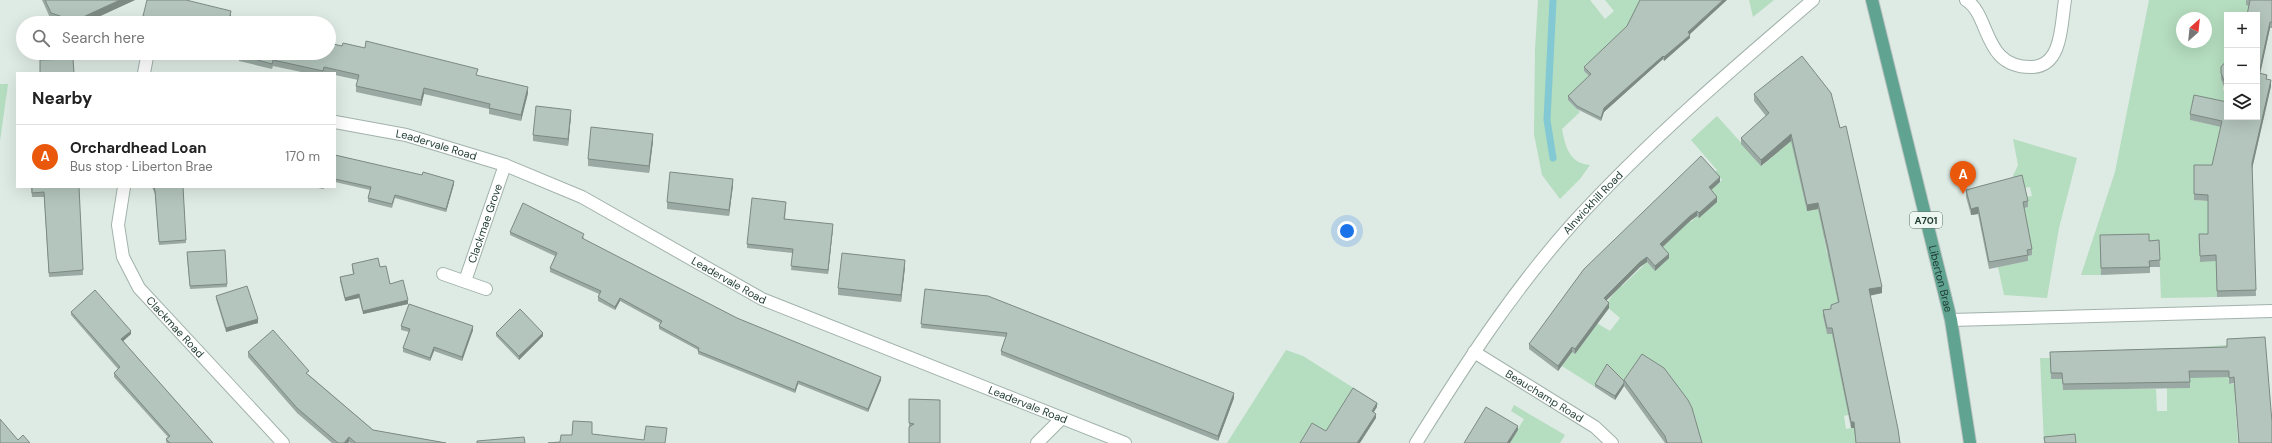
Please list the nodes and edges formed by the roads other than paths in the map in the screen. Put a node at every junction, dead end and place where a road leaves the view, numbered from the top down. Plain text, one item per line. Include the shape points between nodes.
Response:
1 (1813, 0) edge
2 (1872, 0) edge
3 (1966, 0) edge
4 (2065, 0) edge
5 (146, 60) edge
6 (144, 72) edge
7 (336, 122) edge
8 (505, 165) junction
9 (124, 188) edge
10 (443, 274) dead end
11 (465, 281) junction
12 (486, 289) dead end
13 (2272, 311) edge
14 (1951, 320) junction
15 (1474, 352) junction
16 (1062, 419) junction
17 (283, 443) edge
18 (1037, 443) edge
19 (1125, 443) edge
20 (1416, 443) edge
21 (1612, 443) edge
22 (1970, 443) edge

1 - 15 street, Alnwickhill Road via 1676,118 1574,222 1514,294
2 - 14 main road, Liberton Brae / A701
3 - 4 street via 1976,12 1996,51 2018,65 2031,67 2044,66 2053,59
5 - 6 street
7 - 8 street, Leadervale Road via 406,135
8 - 11 street, Clackmae Grove
8 - 16 street, Leadervale Road via 582,197 762,298
9 - 17 street, Clackmae Road via 118,225 123,257 139,288
10 - 11 street
11 - 12 street
13 - 14 street
14 - 22 main road, Liberton Brae / A701
15 - 20 street, Alnwickhill Road
15 - 21 street, Beauchamp Road via 1595,426
16 - 18 street
16 - 19 street, Leadervale Road

